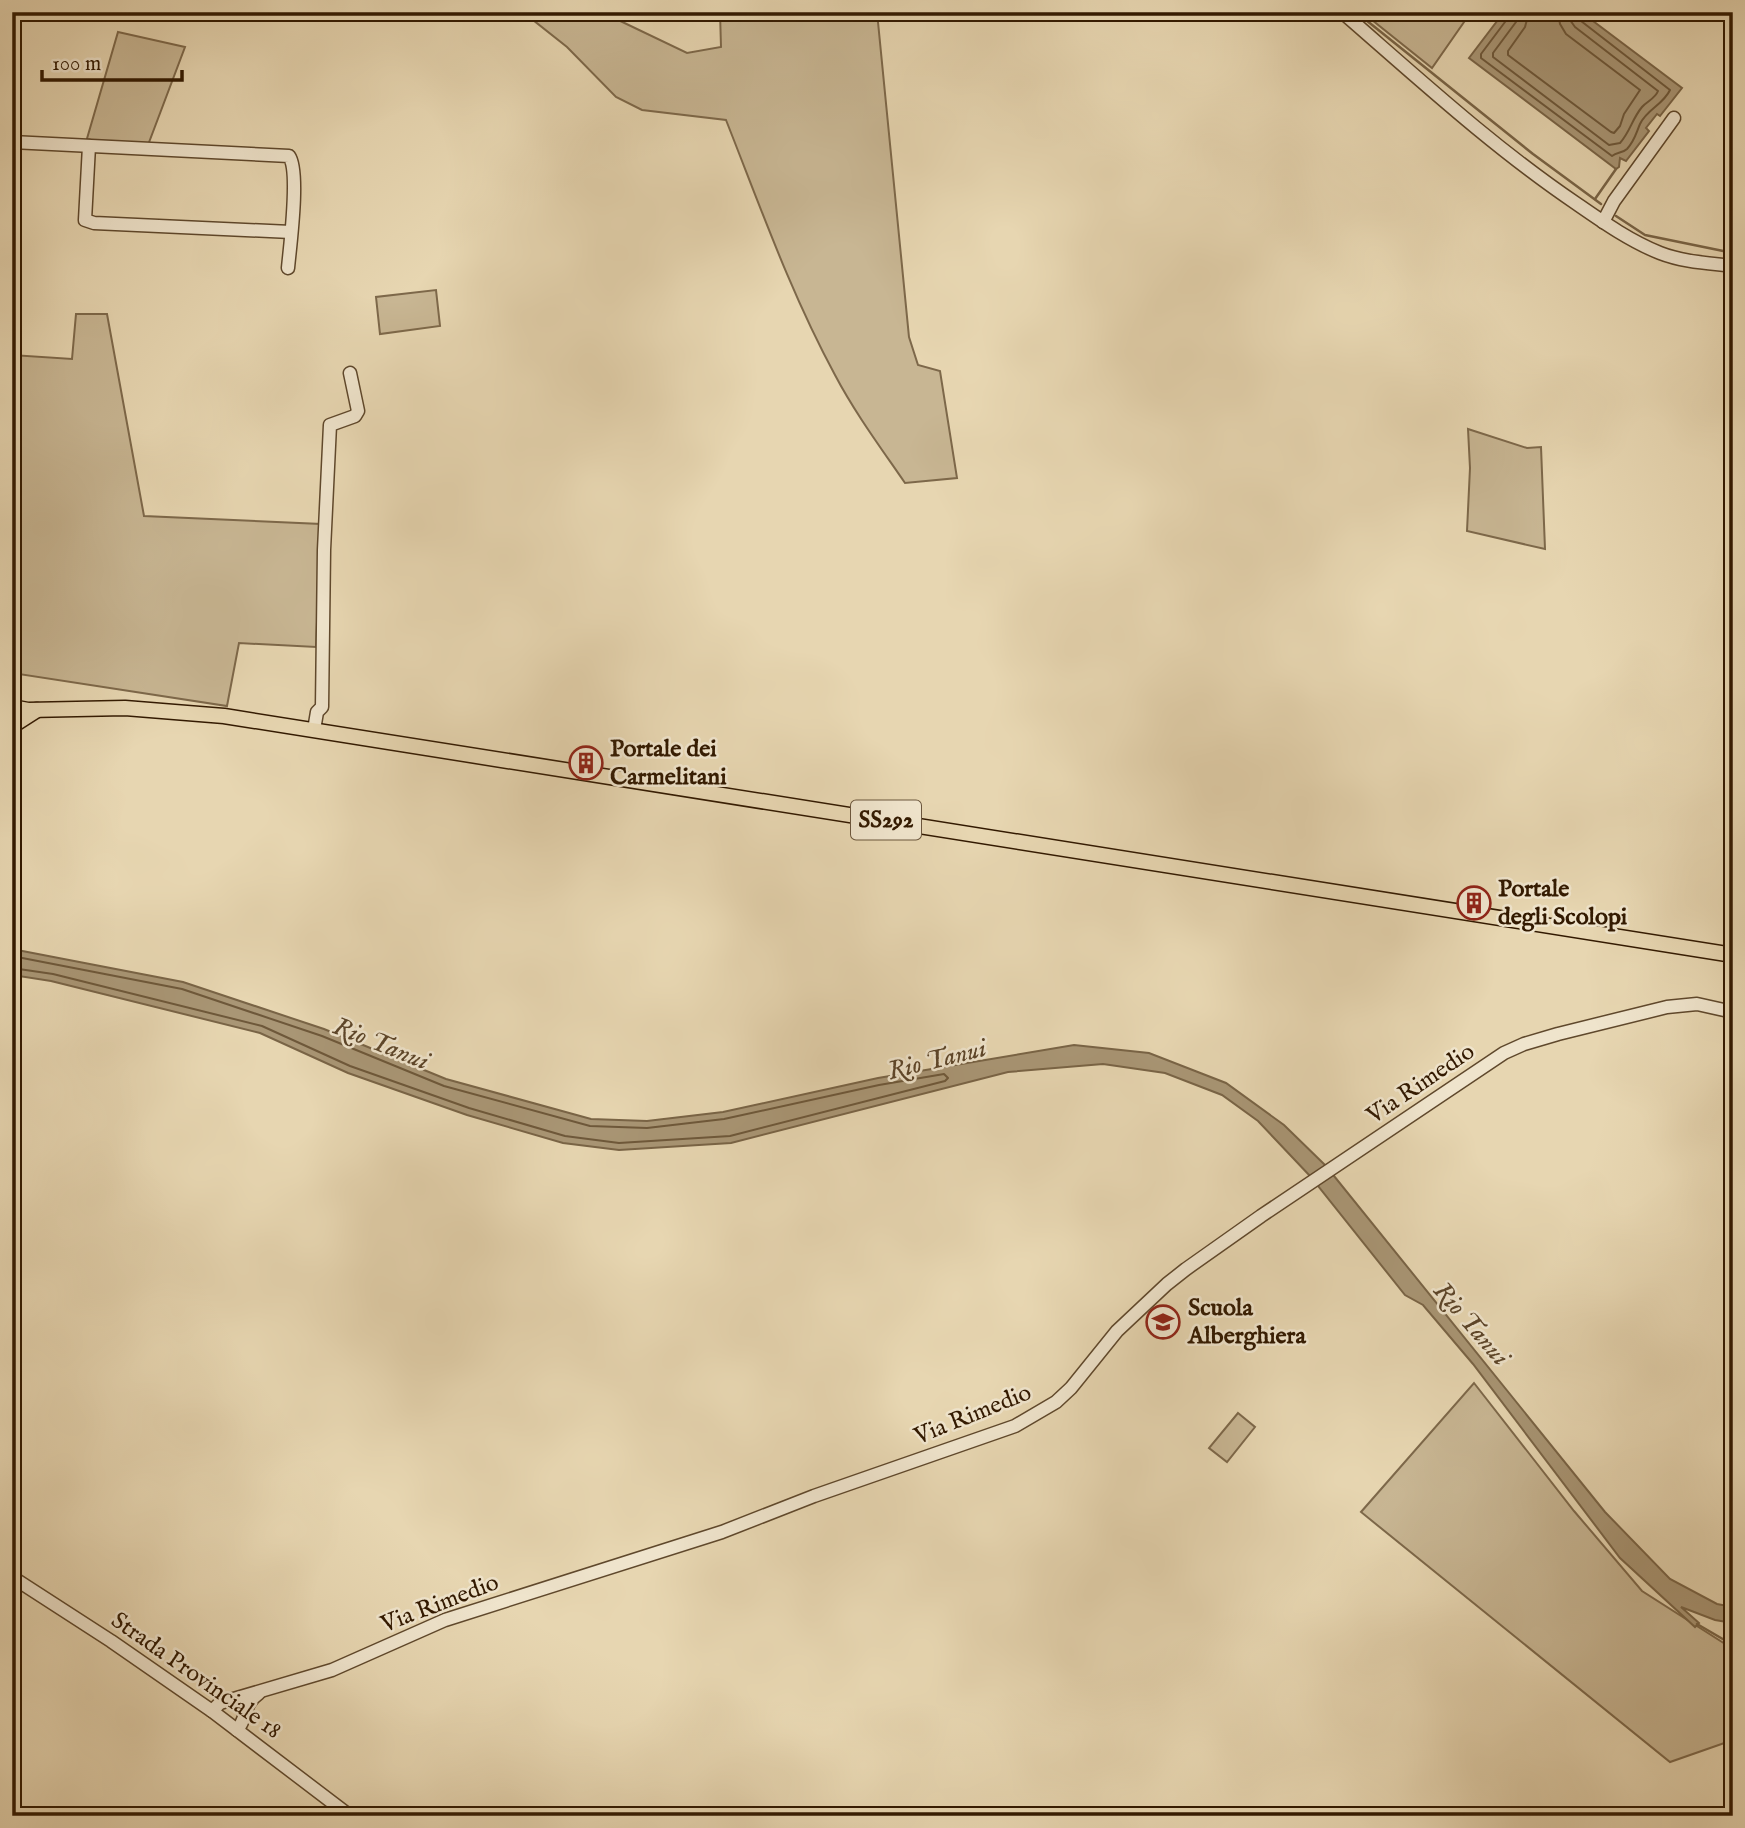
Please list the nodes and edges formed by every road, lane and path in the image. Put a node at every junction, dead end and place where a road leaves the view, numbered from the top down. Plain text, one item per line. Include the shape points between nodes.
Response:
1 (1342, 12) edge
2 (1674, 118) dead end
3 (12, 142) edge
4 (89, 146) junction
5 (1603, 222) junction
6 (291, 232) junction
7 (1733, 266) edge
8 (288, 268) dead end
9 (350, 373) dead end
10 (12, 707) edge
11 (37, 710) junction
12 (12, 726) edge
13 (314, 730) junction
14 (1733, 955) edge
15 (1733, 1012) edge
16 (12, 1577) edge
17 (262, 1690) junction
18 (212, 1712) junction
19 (237, 1730) junction
20 (350, 1816) edge

1 - 5 street via 1538,177
2 - 5 street
3 - 4 street
4 - 6 street via 289,156 294,183
4 - 6 street via 85,220
5 - 7 street via 1661,254
6 - 8 street
9 - 13 street via 358,411 330,425 322,707
10 - 11 main road, SS292
11 - 12 main road
11 - 13 main road, SS292 via 125,708 224,716
13 - 14 main road, SS292
15 - 17 street, Via Rimedio via 1684,1004 1524,1044 1482,1067 1167,1284 1117,1331 1071,1388 1015,1426 722,1532 445,1620 332,1670
16 - 18 street, Strada Provinciale 18
17 - 18 street, Via Rimedio via 220,1703
17 - 19 street via 245,1707
18 - 19 street, Strada Provinciale 18
19 - 20 street, Strada Provinciale 18

